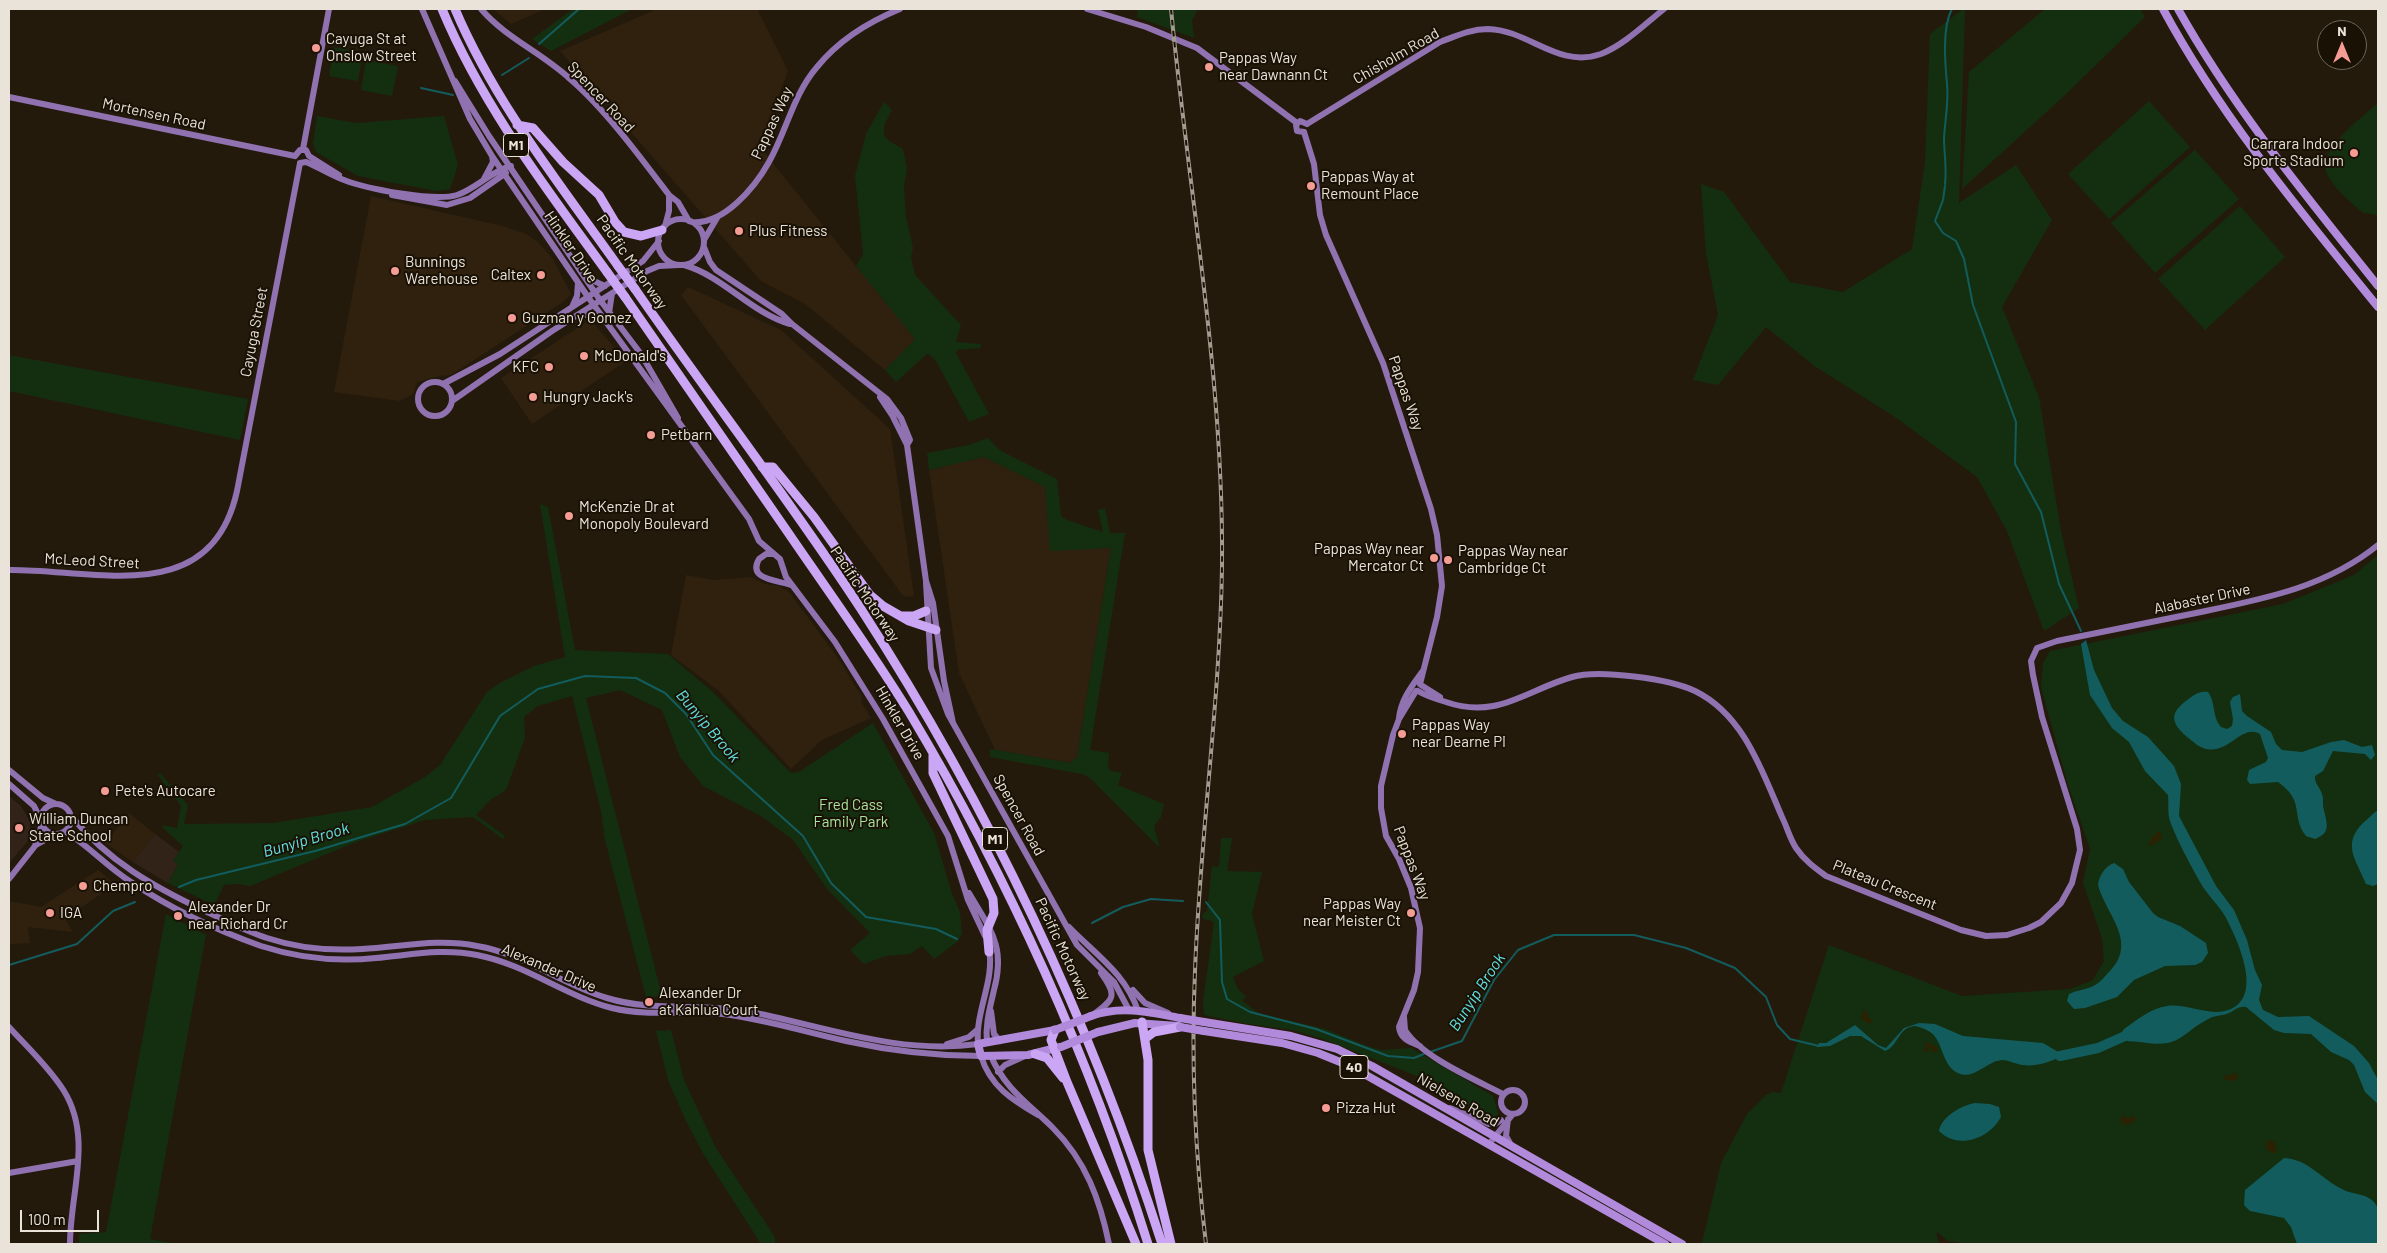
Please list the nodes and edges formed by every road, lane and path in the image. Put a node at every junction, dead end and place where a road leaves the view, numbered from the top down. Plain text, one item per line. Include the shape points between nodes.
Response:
1 (328, 9) edge
2 (422, 9) edge
3 (442, 9) edge
4 (455, 9) edge
5 (480, 9) edge
6 (900, 9) edge
7 (1087, 9) edge
8 (1664, 9) edge
9 (2163, 9) edge
10 (2178, 9) edge
11 (452, 77) junction
12 (9, 97) edge
13 (1297, 123) junction
14 (1307, 124) junction
15 (517, 125) junction
16 (1304, 132) junction
17 (303, 149) junction
18 (295, 156) junction
19 (492, 156) junction
20 (305, 160) junction
21 (511, 166) junction
22 (501, 168) junction
23 (505, 175) junction
24 (484, 180) junction
25 (492, 184) junction
26 (515, 190) junction
27 (384, 191) junction
28 (669, 195) junction
29 (718, 217) junction
30 (691, 221) junction
31 (664, 228) junction
32 (556, 235) junction
33 (658, 241) junction
34 (704, 244) junction
35 (555, 248) junction
36 (682, 265) junction
37 (584, 277) junction
38 (578, 282) junction
39 (605, 286) junction
40 (2378, 286) edge
41 (594, 292) junction
42 (612, 293) junction
43 (588, 297) junction
44 (757, 297) junction
45 (600, 300) junction
46 (752, 304) junction
47 (593, 305) junction
48 (572, 307) junction
49 (2378, 307) edge
50 (609, 313) junction
51 (579, 314) junction
52 (603, 318) junction
53 (792, 324) junction
54 (443, 384) junction
55 (452, 401) junction
56 (680, 424) junction
57 (762, 467) junction
58 (233, 507) joint
59 (759, 541) junction
60 (2378, 545) edge
61 (772, 554) junction
62 (759, 558) junction
63 (9, 570) edge
64 (782, 570) junction
65 (773, 579) junction
66 (926, 581) junction
67 (792, 585) junction
68 (926, 612) junction
69 (901, 616) junction
70 (932, 629) junction
71 (2031, 661) joint
72 (1417, 686) junction
73 (953, 723) junction
74 (933, 755) junction
75 (9, 770) edge
76 (9, 784) edge
77 (57, 804) junction
78 (72, 818) junction
79 (41, 822) junction
80 (66, 832) junction
81 (54, 834) junction
82 (35, 846) junction
83 (9, 879) edge
84 (964, 886) junction
85 (1064, 920) junction
86 (989, 924) junction
87 (989, 952) junction
88 (1090, 961) junction
89 (1123, 980) junction
90 (990, 1004) junction
91 (1129, 1010) junction
92 (1138, 1011) junction
93 (1091, 1016) junction
94 (1180, 1021) junction
95 (1142, 1022) junction
96 (9, 1027) edge
97 (978, 1028) junction
98 (1055, 1030) junction
99 (1146, 1038) junction
100 (1000, 1041) junction
101 (983, 1044) junction
102 (926, 1047) junction
103 (1058, 1048) junction
104 (1031, 1054) junction
105 (980, 1056) junction
106 (991, 1056) junction
107 (998, 1072) junction
108 (1067, 1082) junction
109 (1503, 1094) junction
110 (1434, 1103) junction
111 (1038, 1115) junction
112 (1507, 1117) junction
113 (1493, 1137) junction
114 (1488, 1144) junction
115 (1517, 1151) junction
116 (78, 1162) junction
117 (9, 1173) edge
118 (70, 1244) edge
119 (1110, 1244) edge
120 (1136, 1244) edge
121 (1148, 1244) edge
122 (1162, 1244) edge
123 (1171, 1244) edge
124 (1665, 1244) edge
125 (1682, 1244) edge

1 - 17 street
2 - 11 street, Hinkler Drive
3 - 74 highway, Pacific Motorway / M1, bridge via 475,78 505,129 841,609
4 - 15 highway, Pacific Motorway / M1
5 - 28 street, Spencer Road via 586,95
6 - 29 street, Pappas Way via 839,43 816,67 799,92 769,161 745,193
7 - 13 street via 1146,27 1197,48
8 - 14 street, Chisholm Road via 1616,46 1602,54 1583,58 1547,51 1499,30 1463,32 1440,42
9 - 49 main road via 2194,64 2245,140
10 - 40 main road via 2251,126
11 - 19 street, Hinkler Drive via 470,119
11 - 21 street, Hinkler Drive
12 - 18 street, Mortensen Road
13 - 14 street via 1303,121
13 - 16 street via 1297,131
14 - 16 street
15 - 31 highway via 533,128 599,195 624,232 641,236
15 - 57 highway, Pacific Motorway / M1, bridge
16 - 72 street, Pappas Way via 1314,164 1320,215 1326,235 1383,362 1438,535 1442,586 1438,617
17 - 18 street
17 - 20 street via 308,152
18 - 20 street
19 - 22 street, Hinkler Drive
19 - 24 street via 493,162
20 - 27 street via 347,182
20 - 58 street, Cayuga Street
21 - 22 street
21 - 23 street
21 - 32 street, Hinkler Drive
22 - 23 street, Hinkler Drive
22 - 24 street
23 - 25 street
23 - 26 street, Hinkler Drive
24 - 27 street via 461,193 437,198
25 - 26 street via 507,185
25 - 27 street via 462,202 447,205
26 - 35 street, Hinkler Drive
28 - 30 street, Spencer Road
28 - 31 street
29 - 30 street, Pappas Way via 701,223
29 - 34 street, Pappas Way
30 - 31 street via 676,220
30 - 34 street via 702,233
31 - 33 street
32 - 35 street
32 - 37 street, Hinkler Drive
33 - 36 street via 662,254 672,263
33 - 39 street via 642,261
34 - 36 street via 697,259
34 - 44 street, Spencer Road via 713,267
35 - 38 street, Hinkler Drive
36 - 42 street via 652,268
36 - 46 street, Spencer Road via 702,270
37 - 39 street
37 - 41 street, Hinkler Drive
38 - 43 street, Hinkler Drive
38 - 48 street
39 - 41 street
41 - 43 street
41 - 45 street, Hinkler Drive
42 - 45 street
42 - 50 street
43 - 47 street, Hinkler Drive
43 - 48 street
44 - 46 street
44 - 53 street, Spencer Road
45 - 47 street
45 - 50 street, Hinkler Drive
46 - 53 street, Spencer Road via 782,322
47 - 51 street
47 - 52 street, Hinkler Drive
48 - 54 street via 494,357
50 - 56 street, Hinkler Drive via 641,354
51 - 52 street
51 - 55 street
52 - 56 street, Hinkler Drive
53 - 66 street, Spencer Road via 878,394 895,414 907,445
54 - 55 street
54 - 55 street via 434,382 421,388 418,402 421,409 430,416 436,416 444,413
56 - 59 street, Hinkler Drive via 749,519
57 - 69 highway via 773,467 818,522 864,589
57 - 122 highway, Pacific Motorway / M1 via 893,661 960,776 1014,878 1093,1051
58 - 63 street, McLeod Street via 223,529 206,549 164,573 136,576
59 - 61 street, Hinkler Drive
59 - 62 street, Hinkler Drive
60 - 71 street, Alabaster Drive via 2321,579 2280,596 2042,644
61 - 62 street
61 - 64 street, Hinkler Drive via 780,559
62 - 65 street, Hinkler Drive via 758,574 765,579
64 - 65 street
64 - 67 street, Hinkler Drive
65 - 67 street, Hinkler Drive
66 - 68 street, Spencer Road
66 - 70 street, Spencer Road via 932,603
67 - 84 street, Hinkler Drive via 836,642 883,719 948,836
68 - 69 highway
68 - 70 street, Spencer Road
69 - 70 highway
70 - 73 street, Spencer Road
70 - 73 street, Spencer Road via 934,681
71 - 72 street, Plateau Crescent via 2042,717 2077,829 2080,850 2072,883 2061,904 2041,922 2008,935 1986,936 1961,930 1826,876 1809,863 1796,847 1747,741 1735,723 1696,692 1675,684 1598,674 1573,676 1490,708 1468,708 1452,704
72 - 109 street, Pappas Way via 1401,706 1381,786 1386,836 1411,888 1420,928 1418,972 1399,1023 1400,1032 1407,1041
73 - 85 street, Spencer Road
74 - 86 highway via 933,773 993,899 994,911
74 - 121 highway, Pacific Motorway / M1 via 1008,893 1065,1019 1108,1127
75 - 77 street, 40 via 43,798
76 - 79 street via 34,806
77 - 78 street, 40 via 68,810
77 - 79 street via 45,810
78 - 80 street
78 - 102 street, Alexander Drive / 40 via 113,859 148,883 241,928 290,944 343,950 429,942 479,946 522,959 588,992 630,1004 746,1012 869,1040
79 - 81 street via 45,830
79 - 82 street
80 - 81 street
80 - 105 street, Alexander Drive / 40 via 112,869 160,900 245,940 280,952 347,959 429,951 465,953 516,967 579,997 621,1010 659,1014 723,1014 893,1051
81 - 82 street
82 - 83 street
84 - 86 street, Hinkler Drive
84 - 87 street, Hinkler Drive
85 - 88 street, Spencer Road
85 - 89 street, Spencer Road
86 - 87 highway
86 - 90 street, Hinkler Drive via 998,962
87 - 97 street, Hinkler Drive via 989,978
88 - 91 street, Spencer Road via 1116,984
88 - 93 street via 1112,993 1108,1004
89 - 92 street, Spencer Road
89 - 94 street via 1144,1002
90 - 100 street via 994,1032
90 - 101 street, Hinkler Drive
91 - 92 main road, 40
91 - 93 main road, 40
91 - 95 main road
92 - 94 main road, 40
92 - 95 main road
93 - 98 main road, 40, bridge
94 - 95 main road, 40
94 - 99 highway
94 - 110 main road, Nielsens Road / 40, bridge via 1267,1031 1337,1049
94 - 114 main road, Nielsens Road / 40, bridge via 1204,1031 1282,1043 1325,1056 1366,1073
95 - 99 highway
95 - 103 main road, 40, bridge via 1098,1032
96 - 116 street via 60,1085 68,1099 78,1128
97 - 101 street, Hinkler Drive
97 - 102 street via 972,1036
98 - 100 main road, 40
98 - 103 highway via 1051,1039
99 - 123 highway via 1148,1150
100 - 101 main road, 40
101 - 102 street, Alexander Drive / 40
101 - 105 main road, Hinkler Drive
101 - 106 main road, Hinkler Drive
103 - 104 main road, 40
103 - 108 highway
104 - 106 main road, 40
104 - 107 street via 1004,1065
104 - 108 highway via 1049,1060
105 - 106 main road, Alexander Drive / 40
105 - 111 street, Hinkler Drive via 988,1074 1002,1091
106 - 107 street, Hinkler Drive
107 - 111 street, Hinkler Drive
108 - 120 highway
109 - 112 street via 1500,1103
109 - 112 street via 1514,1089 1524,1097 1522,1110
110 - 112 street via 1489,1124
110 - 113 main road, Nielsens Road / 40
111 - 119 street, Hinkler Drive via 1062,1138 1086,1173 1098,1197
112 - 113 street
112 - 115 street via 1506,1136
113 - 114 street
113 - 115 main road, Nielsens Road / 40
114 - 124 main road, Nielsens Road / 40
115 - 125 main road, Nielsens Road / 40
116 - 117 street
116 - 118 street

